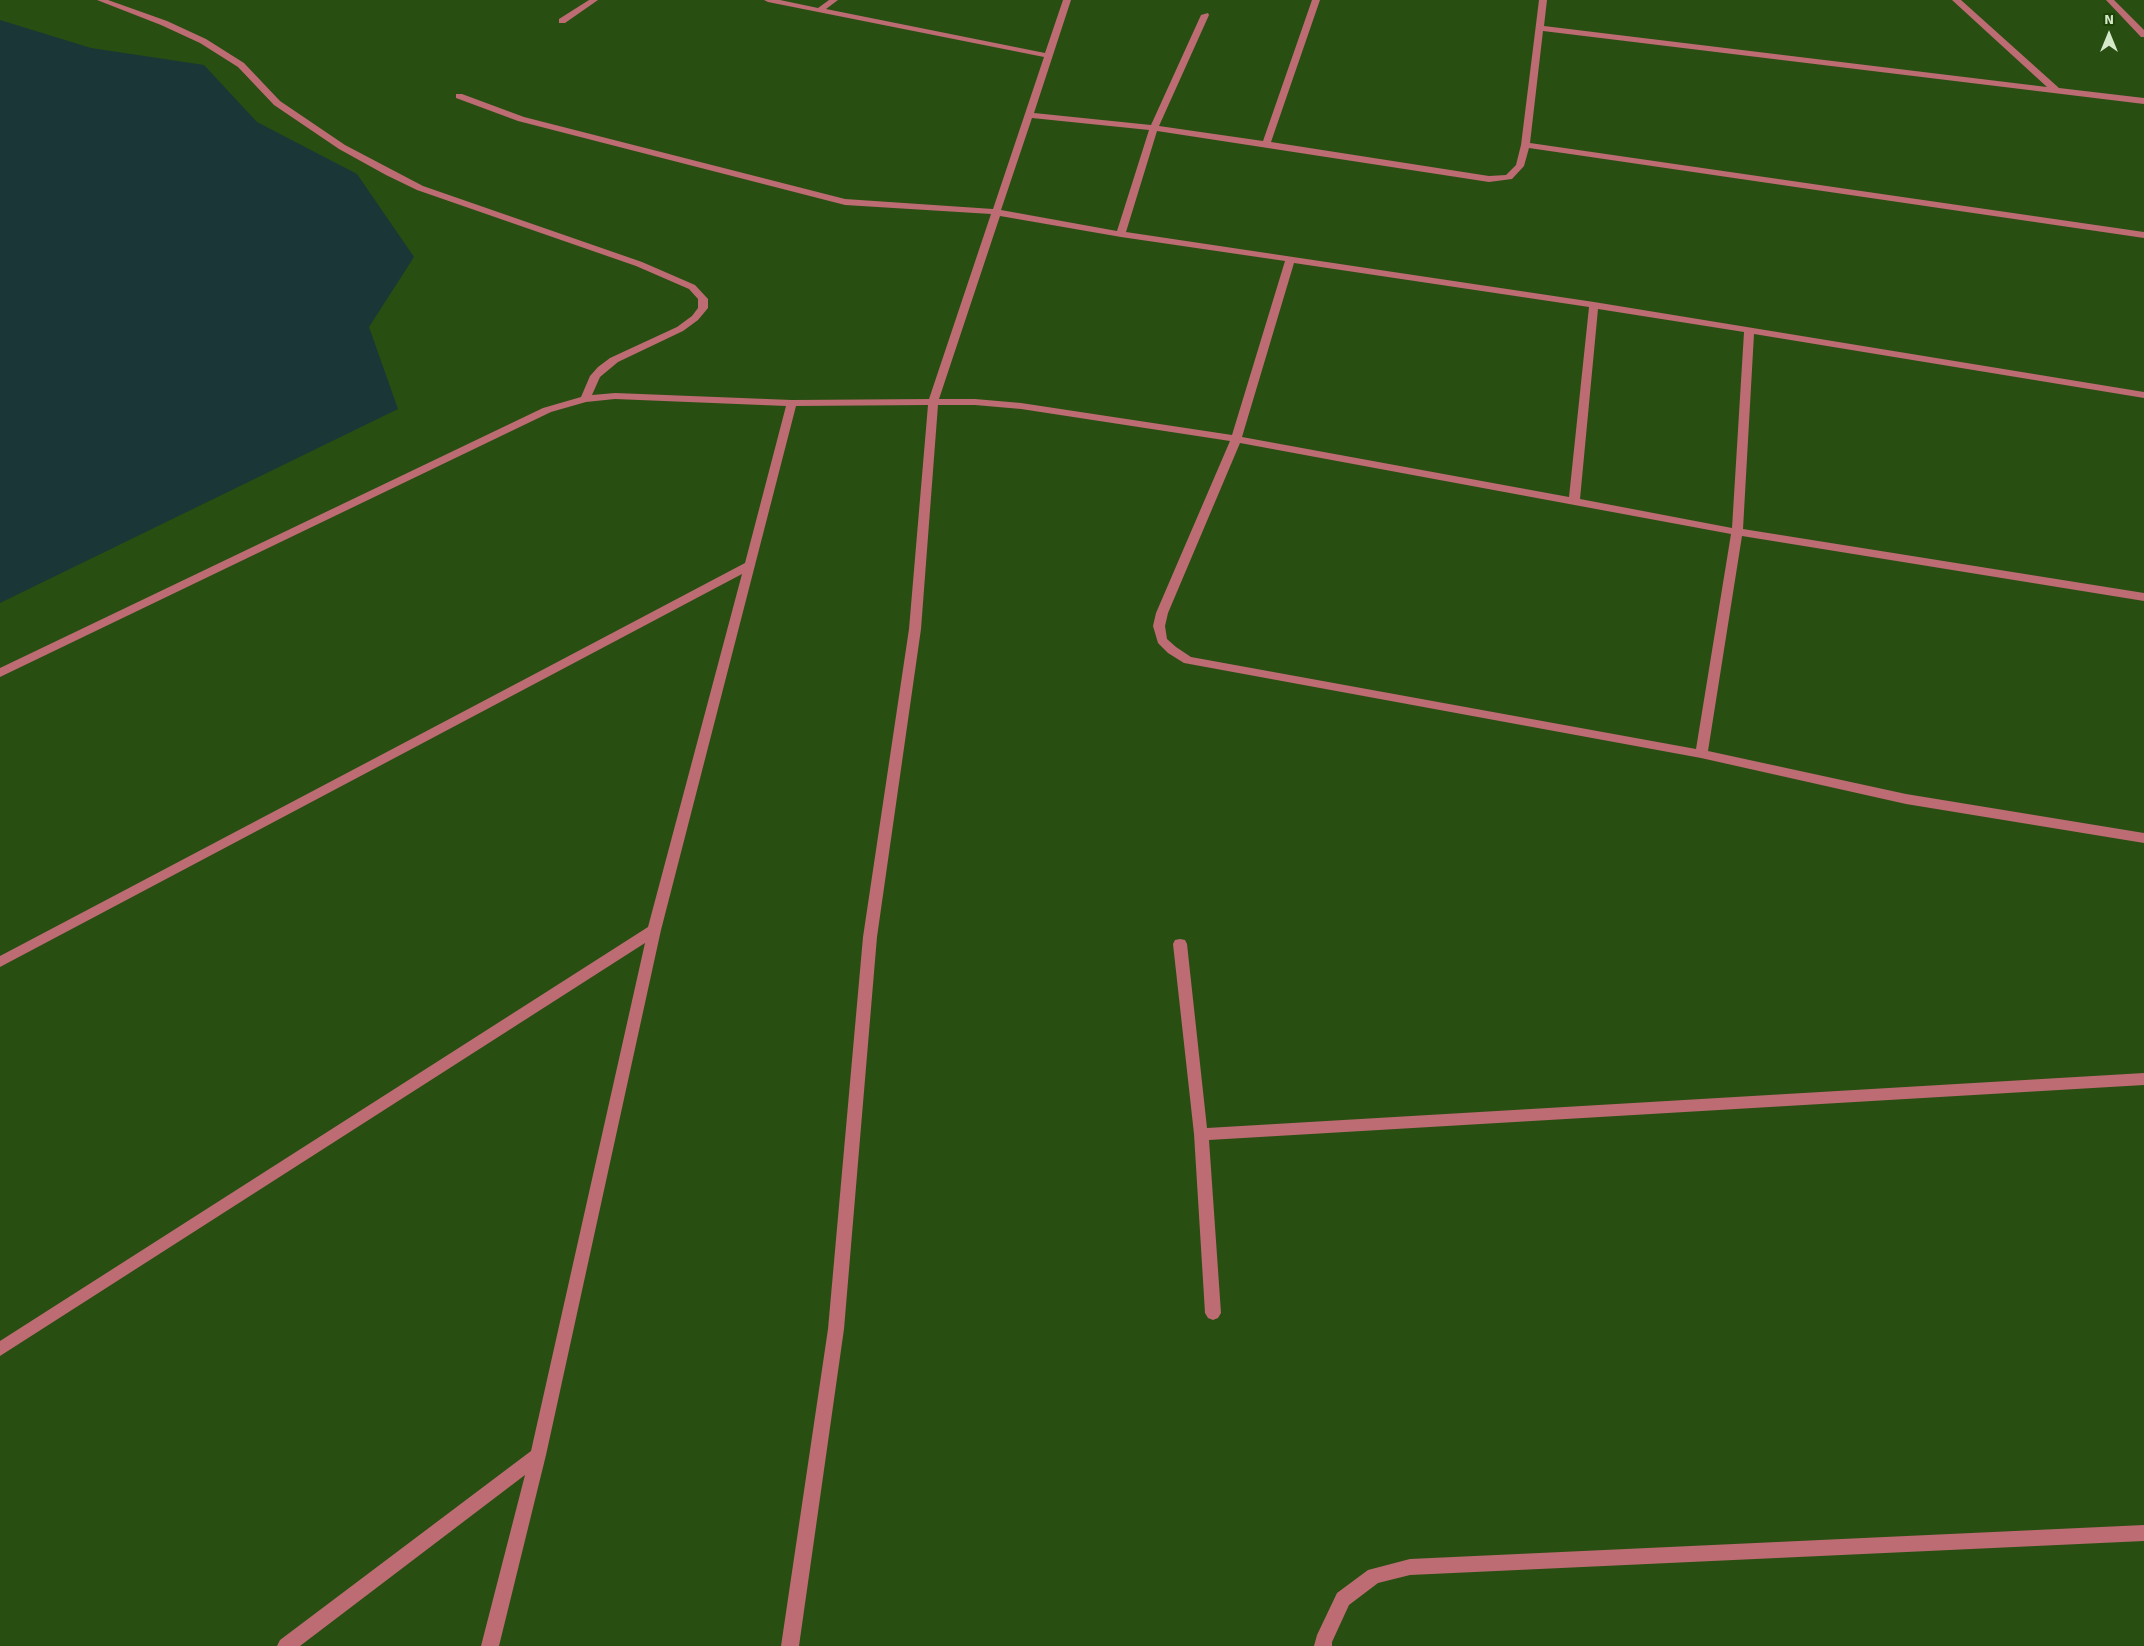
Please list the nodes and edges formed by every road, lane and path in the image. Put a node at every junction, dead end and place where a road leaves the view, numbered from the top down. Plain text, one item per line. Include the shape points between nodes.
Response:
1 (101, 0) edge
2 (594, 0) edge
3 (768, 0) edge
4 (834, 0) edge
5 (1068, 0) edge
6 (1316, 0) edge
7 (1543, 0) edge
8 (1956, 0) edge
9 (2110, 0) edge
10 (820, 10) junction
11 (1205, 15) dead end
12 (562, 21) dead end
13 (1539, 28) junction
14 (2144, 35) edge
15 (1048, 56) junction
16 (2057, 91) junction
17 (459, 96) dead end
18 (2144, 101) edge
19 (1029, 115) junction
20 (1154, 128) junction
21 (1266, 144) junction
22 (1525, 145) junction
23 (996, 212) junction
24 (1121, 234) junction
25 (2144, 235) edge
26 (1290, 259) junction
27 (1594, 305) junction
28 (1749, 332) junction
29 (2144, 396) edge
30 (585, 399) junction
31 (933, 401) junction
32 (792, 403) junction
33 (1236, 439) junction
34 (1574, 502) junction
35 (1736, 532) junction
36 (751, 564) junction
37 (2144, 597) edge
38 (0, 673) edge
39 (1701, 754) junction
40 (2144, 838) edge
41 (654, 930) junction
42 (1180, 944) dead end
43 (0, 962) edge
44 (2144, 1079) edge
45 (1201, 1134) junction
46 (1213, 1313) dead end
47 (0, 1349) edge
48 (538, 1455) junction
49 (2144, 1533) edge
50 (286, 1646) edge
51 (490, 1646) edge
52 (790, 1646) edge
53 (1323, 1646) edge

1 - 30 street via 203,41 241,65 277,103 342,147 397,177 420,188 639,264 692,287 703,299 703,308 695,318 614,360 595,376
2 - 12 street
3 - 10 street
4 - 10 street
5 - 15 street
6 - 21 street
7 - 13 street
8 - 16 street
9 - 14 street
10 - 15 street
11 - 20 street
13 - 16 street
13 - 22 street
15 - 19 street
16 - 18 street
17 - 23 street via 521,119 845,202
19 - 20 street
19 - 23 street
20 - 21 street
20 - 24 street
21 - 22 street via 1489,179 1509,177 1520,166
22 - 25 street
23 - 24 street
23 - 31 street
24 - 26 street
26 - 27 street
26 - 33 street
27 - 28 street
27 - 34 street
28 - 29 street
28 - 35 street
30 - 32 street via 643,396
30 - 38 street via 547,410
31 - 32 street
31 - 33 street via 1021,406
31 - 52 street via 915,629 870,937 836,1329
32 - 36 street
33 - 34 street
33 - 39 street via 1162,613 1159,626 1162,640 1172,650 1188,660
34 - 35 street
35 - 37 street
35 - 39 street
36 - 41 street
36 - 43 street
39 - 40 street via 1906,799
41 - 47 street
41 - 48 street
42 - 45 street
44 - 45 street
45 - 46 street
48 - 50 street
48 - 51 street
49 - 53 street via 1410,1567 1374,1576 1343,1599

